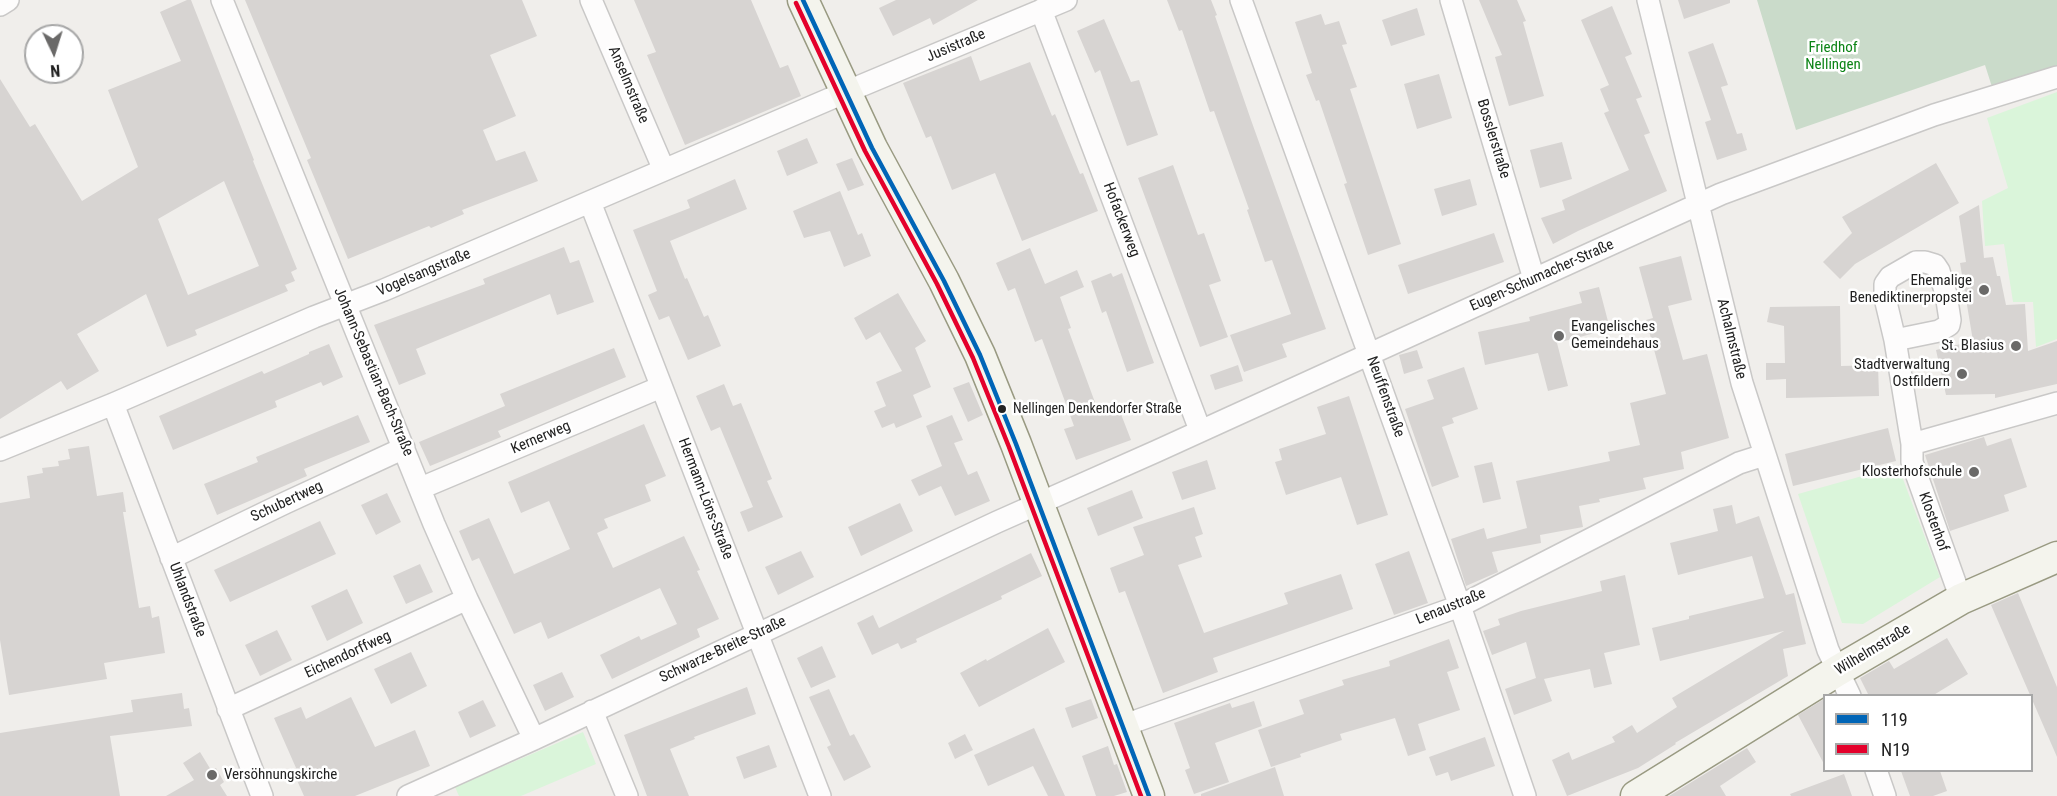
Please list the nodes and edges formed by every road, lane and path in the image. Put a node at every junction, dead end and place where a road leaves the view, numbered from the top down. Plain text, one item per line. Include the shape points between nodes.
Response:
1 (8, 0) edge
2 (222, 0) edge
3 (591, 0) edge
4 (803, 0) edge
5 (1066, 0) edge
6 (1241, 0) edge
7 (1451, 0) edge
8 (1648, 0) edge
9 (0, 5) edge
10 (1041, 10) junction
11 (2057, 77) edge
12 (846, 92) junction
13 (664, 170) junction
14 (590, 202) junction
15 (1698, 205) junction
16 (1534, 279) junction
17 (345, 305) junction
18 (1895, 340) dead end
19 (1369, 354) junction
20 (661, 387) junction
21 (2057, 403) edge
22 (113, 404) junction
23 (1200, 430) junction
24 (1912, 444) junction
25 (404, 448) junction
26 (0, 450) edge
27 (1764, 455) junction
28 (420, 488) junction
29 (1038, 504) junction
30 (2057, 557) edge
31 (171, 558) junction
32 (467, 599) junction
33 (1960, 599) junction
34 (1460, 606) junction
35 (757, 634) junction
36 (1844, 683) edge
37 (1823, 694) edge
38 (1824, 694) edge
39 (228, 709) junction
40 (592, 711) junction
41 (1122, 726) junction
42 (534, 739) junction
43 (1876, 772) edge
44 (442, 789) edge
45 (262, 796) edge
46 (408, 796) edge
47 (627, 796) edge
48 (820, 796) edge
49 (1149, 796) edge
50 (1525, 796) edge
51 (1636, 796) edge
52 (1885, 796) edge

1 - 9 street
2 - 17 street, Johann-Sebastian-Bach-Straße
3 - 13 street, Anselmstraße
4 - 12 main road
5 - 10 street, Jusistraße
6 - 19 street, Neuffenstraße
7 - 16 street, Bosslerstraße
8 - 15 street, Achalmstraße
10 - 12 street, Jusistraße
10 - 23 street, Hofackerweg
11 - 15 street, Eugen-Schumacher-Straße via 1934,115
12 - 13 street, Vogelsangstraße
12 - 29 main road via 970,333
13 - 14 street, Vogelsangstraße
14 - 17 street, Vogelsangstraße
14 - 20 street, Hermann-Löns-Straße
15 - 16 street, Eugen-Schumacher-Straße
15 - 27 street, Achalmstraße
16 - 19 street, Eugen-Schumacher-Straße
17 - 22 street, Vogelsangstraße
17 - 25 street, Johann-Sebastian-Bach-Straße
18 - 24 street, Klosterhof
19 - 23 street, Eugen-Schumacher-Straße
19 - 34 street, Neuffenstraße
20 - 28 street, Kernerweg
20 - 35 street, Hermann-Löns-Straße
21 - 24 street
22 - 26 street, Vogelsangstraße
22 - 31 street, Uhlandstraße
23 - 29 street, Eugen-Schumacher-Straße
24 - 33 street, Klosterhof via 1912,462
25 - 28 street, Johann-Sebastian-Bach-Straße
25 - 31 street, Schubertweg
27 - 34 street, Lenaustraße via 1739,463
27 - 36 street, Achalmstraße via 1828,650
28 - 32 street, Johann-Sebastian-Bach-Straße
29 - 35 street, Schwarze-Breite-Straße
29 - 41 main road
30 - 33 main road, Wilhelmstraße
31 - 39 street, Uhlandstraße
32 - 39 street, Eichendorffweg
32 - 42 street, Johann-Sebastian-Bach-Straße
33 - 36 main road, Wilhelmstraße
34 - 41 street, Lenaustraße
34 - 50 street, Neuffenstraße
35 - 40 street, Schwarze-Breite-Straße
35 - 48 street, Hermann-Löns-Straße
36 - 38 main road, Wilhelmstraße
37 - 51 main road, Wilhelmstraße
39 - 45 street, Uhlandstraße
40 - 42 street, Schwarze-Breite-Straße
40 - 47 street
41 - 49 main road
42 - 44 street, Schwarze-Breite-Straße
43 - 52 street
44 - 46 street, Schwarze-Breite-Straße

